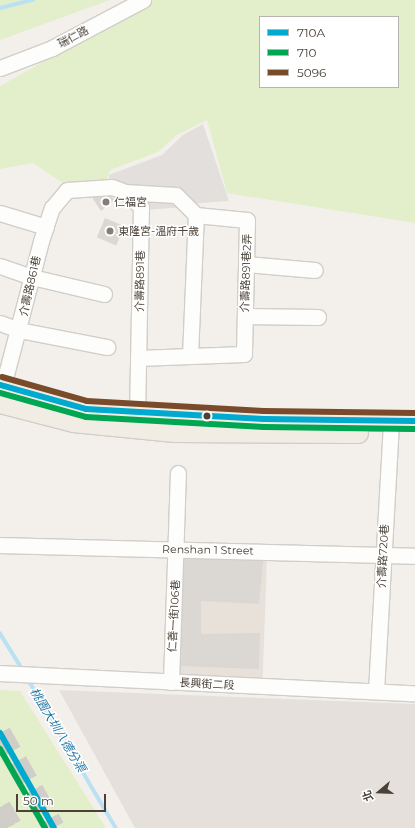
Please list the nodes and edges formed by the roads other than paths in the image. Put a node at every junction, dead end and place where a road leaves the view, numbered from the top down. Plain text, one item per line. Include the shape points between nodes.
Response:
1 (143, 0) edge
2 (0, 68) edge
3 (68, 190) joint
4 (125, 192) junction
5 (0, 213) edge
6 (196, 215) junction
7 (46, 228) junction
8 (246, 264) junction
9 (0, 266) edge
10 (315, 270) dead end
11 (32, 278) junction
12 (104, 294) dead end
13 (244, 316) junction
14 (318, 317) dead end
15 (0, 323) edge
16 (19, 330) junction
17 (107, 347) dead end
18 (190, 356) junction
19 (138, 358) junction
20 (1, 392) edge
21 (138, 413) junction
22 (415, 421) edge
23 (390, 427) junction
24 (415, 434) edge
25 (178, 473) dead end
26 (0, 545) edge
27 (177, 549) junction
28 (383, 555) junction
29 (415, 556) edge
30 (0, 673) edge
31 (171, 682) junction
32 (376, 691) junction
33 (415, 693) edge

1 - 2 street, 瑞仁路 via 52,48
3 - 4 street, 介壽路891巷 via 112,187
3 - 7 street, 介壽路861巷 via 52,208
4 - 6 street via 176,195
4 - 19 street, 介壽路891巷 via 141,207
5 - 7 street
6 - 8 street, 介壽路891巷2弄 via 247,220
6 - 18 street
7 - 11 street, 介壽路861巷
8 - 10 street
8 - 13 street, 介壽路891巷2弄
9 - 11 street
11 - 12 street
11 - 16 street, 介壽路861巷
13 - 14 street
13 - 18 street, 介壽路891巷2弄 via 244,354
15 - 16 street
16 - 17 street
16 - 20 street, 介壽路861巷
18 - 19 street
19 - 21 street, 介壽路891巷
20 - 21 main road via 86,409
20 - 23 main road via 72,422 175,432
21 - 23 main road
22 - 23 main road
23 - 24 main road
23 - 28 street, 介壽路720巷
25 - 27 street, 仁善一街106巷
26 - 27 street, Renshan 1 Street
27 - 28 street, Renshan 1 Street
27 - 31 street, 仁善一街106巷
28 - 29 street, Renshan 1 Street
28 - 32 street, 介壽路720巷
30 - 31 street, 長興街二段
31 - 32 street, 長興街二段
32 - 33 street, 長興街二段

